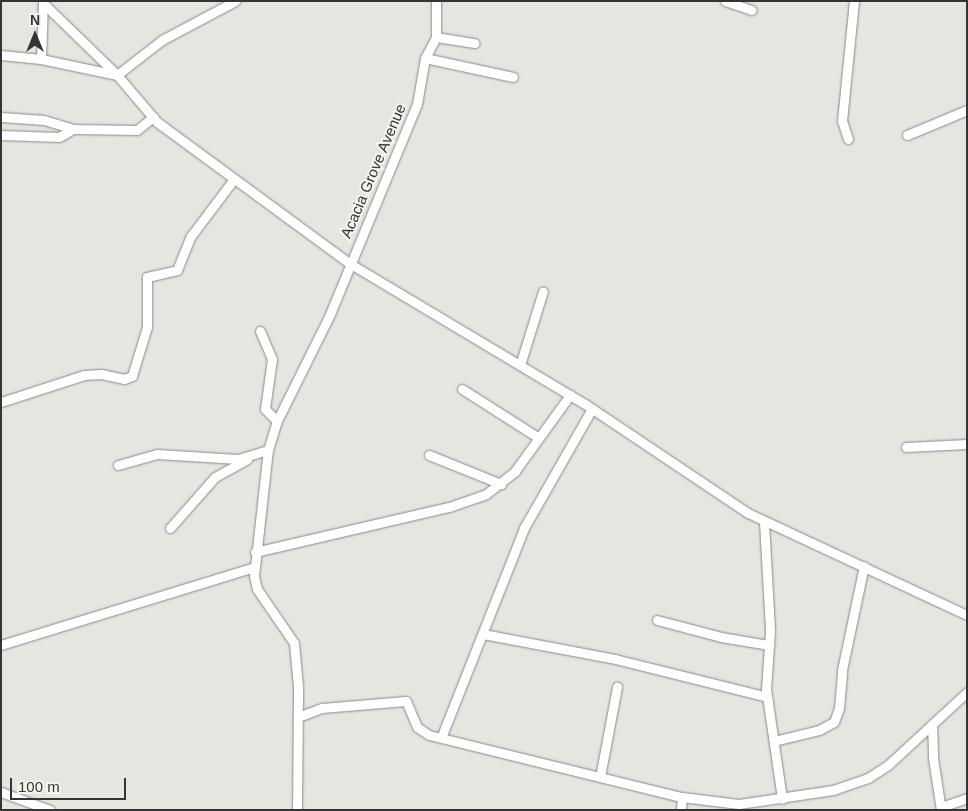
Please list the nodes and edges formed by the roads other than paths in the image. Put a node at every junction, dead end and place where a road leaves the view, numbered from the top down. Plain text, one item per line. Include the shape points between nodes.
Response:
1 (235, 1) edge
2 (436, 1) edge
3 (725, 1) edge
4 (854, 1) edge
5 (43, 2) edge
6 (751, 10) dead end
7 (436, 37) junction
8 (475, 43) dead end
9 (1, 55) edge
10 (425, 58) junction
11 (41, 59) junction
12 (117, 75) junction
13 (513, 77) dead end
14 (967, 110) edge
15 (1, 117) edge
16 (154, 117) junction
17 (73, 129) junction
18 (1, 135) edge
19 (907, 135) dead end
20 (848, 139) dead end
21 (234, 179) junction
22 (349, 263) junction
23 (543, 291) dead end
24 (260, 331) dead end
25 (520, 365) junction
26 (462, 389) dead end
27 (570, 395) junction
28 (1, 402) edge
29 (592, 409) junction
30 (277, 421) junction
31 (539, 438) junction
32 (967, 444) edge
33 (906, 447) dead end
34 (268, 450) junction
35 (429, 455) dead end
36 (249, 458) junction
37 (118, 465) dead end
38 (501, 484) junction
39 (764, 522) junction
40 (170, 528) dead end
41 (255, 552) junction
42 (864, 566) junction
43 (254, 567) junction
44 (967, 616) edge
45 (657, 620) dead end
46 (483, 634) junction
47 (1, 645) edge
48 (770, 645) junction
49 (617, 688) dead end
50 (967, 692) edge
51 (767, 697) junction
52 (298, 717) junction
53 (932, 724) junction
54 (441, 738) junction
55 (774, 741) junction
56 (600, 777) junction
57 (1, 792) edge
58 (682, 798) junction
59 (967, 798) edge
60 (778, 803) edge
61 (941, 808) edge
62 (50, 810) edge
63 (297, 810) edge
64 (681, 810) edge

1 - 12 street via 162,40
2 - 7 street, Acacia Grove Avenue
3 - 6 street
4 - 20 street via 842,122
5 - 11 street
5 - 12 street
7 - 8 street
7 - 10 street, Acacia Grove Avenue
9 - 11 street
10 - 13 street
10 - 22 street, Acacia Grove Avenue via 417,104
11 - 12 street
12 - 16 street
14 - 19 street
15 - 17 street via 44,120
16 - 17 street via 138,130
16 - 21 street
17 - 18 street via 59,137
21 - 22 street
21 - 28 street via 191,236 177,270 147,277 148,327 132,376 124,379 101,374 84,375
22 - 25 street
22 - 30 street, Acacia Grove Avenue via 330,314
23 - 25 street
24 - 30 street via 272,355 265,408
25 - 27 street
26 - 31 street
27 - 29 street
27 - 31 street
29 - 39 street
29 - 46 street via 524,528
30 - 34 street, Acacia Grove Avenue
31 - 38 street
32 - 33 street
34 - 36 street
34 - 41 street, Acacia Grove Avenue
35 - 38 street
36 - 37 street via 157,454
36 - 40 street via 216,477
38 - 41 street via 486,494 449,507
39 - 42 street
39 - 48 street
41 - 43 street, Acacia Grove Avenue
42 - 44 street
42 - 55 street via 834,722 820,730
43 - 47 street
43 - 52 street, Acacia Grove Avenue via 257,590 294,643
45 - 48 street via 722,638
46 - 51 street via 614,659
46 - 54 street
48 - 51 street
49 - 56 street
50 - 53 street
51 - 55 street
52 - 54 street via 322,708 406,701 419,730
52 - 63 street, Acacia Grove Avenue
53 - 60 street via 888,765 868,778
53 - 61 street via 933,758
54 - 56 street
55 - 60 street
56 - 58 street
57 - 62 street
58 - 60 street via 725,804
58 - 64 street
59 - 61 street

